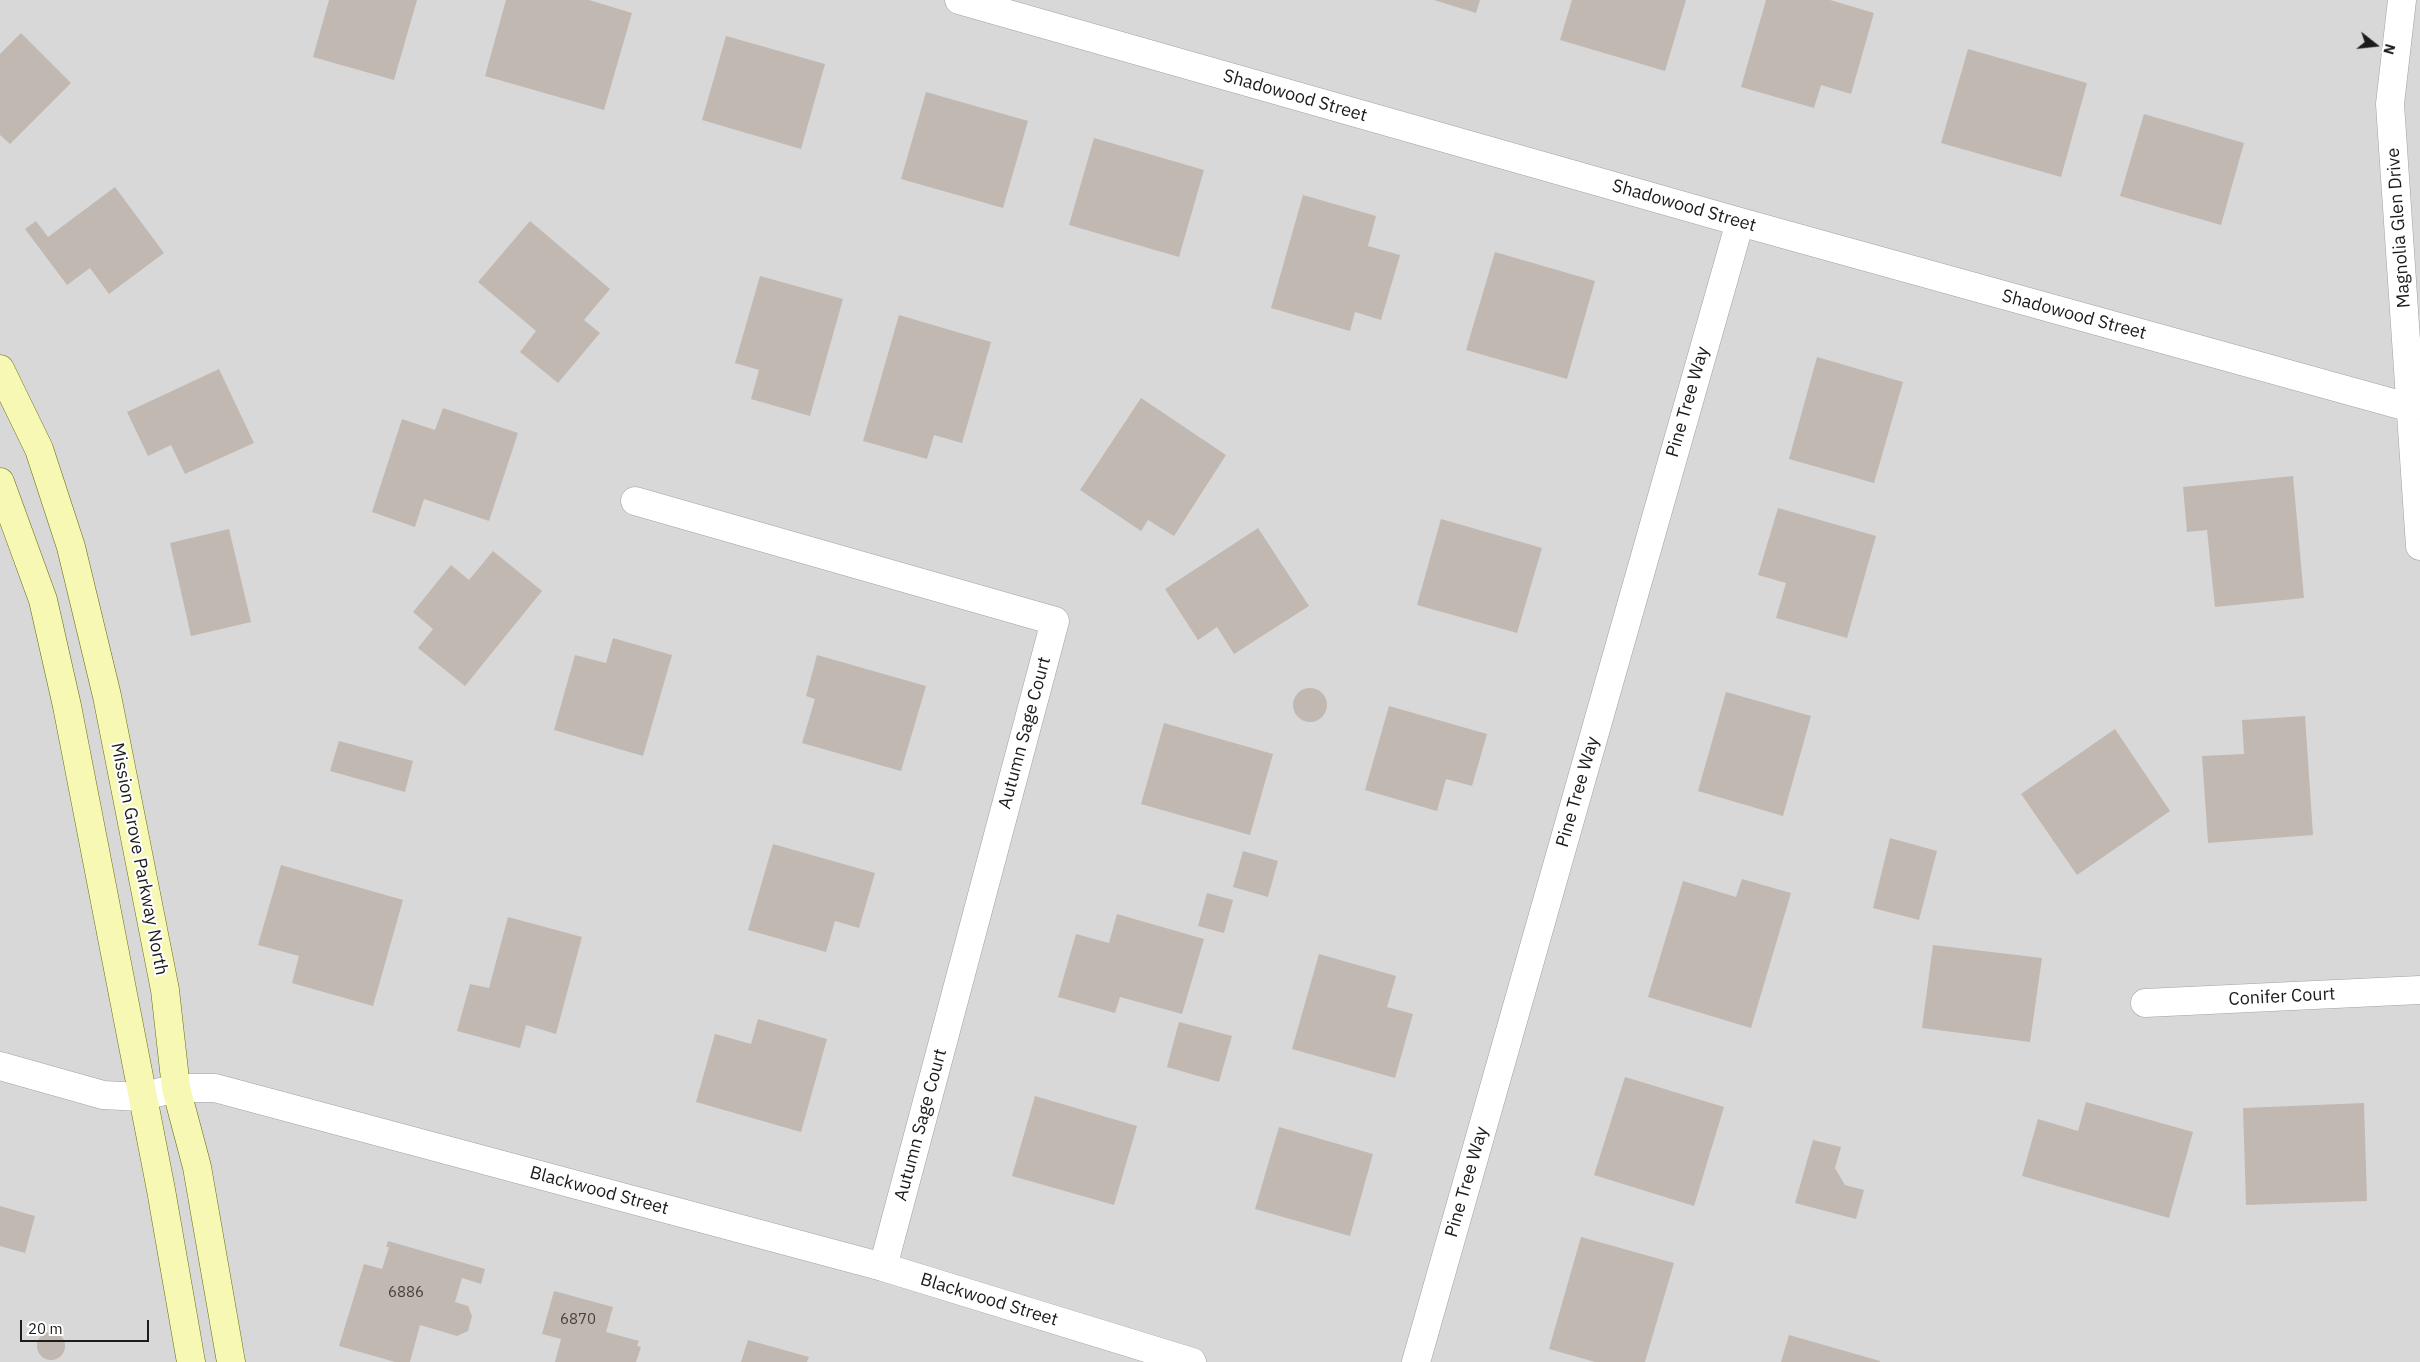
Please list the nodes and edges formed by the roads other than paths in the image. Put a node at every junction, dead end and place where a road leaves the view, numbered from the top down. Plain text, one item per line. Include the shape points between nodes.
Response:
1 (959, 0) edge
2 (2402, 0) edge
3 (1740, 222) junction
4 (0, 369) edge
5 (2411, 408) junction
6 (0, 482) edge
7 (635, 501) dead end
8 (2420, 546) edge
9 (2420, 990) edge
10 (2145, 1004) dead end
11 (0, 1066) edge
12 (176, 1088) junction
13 (141, 1097) junction
14 (883, 1268) junction
15 (191, 1362) edge
16 (231, 1362) edge
17 (1192, 1362) edge
18 (1416, 1362) edge

1 - 3 street, Shadowood Street
2 - 5 street, Magnolia Glen Drive via 2390,104
3 - 5 street, Shadowood Street
3 - 18 street, Pine Tree Way
4 - 12 street, Mission Grove Parkway North via 39,448 71,546 108,696 163,980
5 - 8 street, Magnolia Glen Drive
6 - 13 street via 43,600 67,706
7 - 14 street, Autumn Sage Court via 1055,621
9 - 10 street, Conifer Court
11 - 13 street, Blackwood Street via 104,1095
12 - 13 street, Blackwood Street
12 - 14 street, Blackwood Street via 215,1088
12 - 16 street, Mission Grove Parkway North via 197,1167
13 - 15 street
14 - 17 street, Blackwood Street

